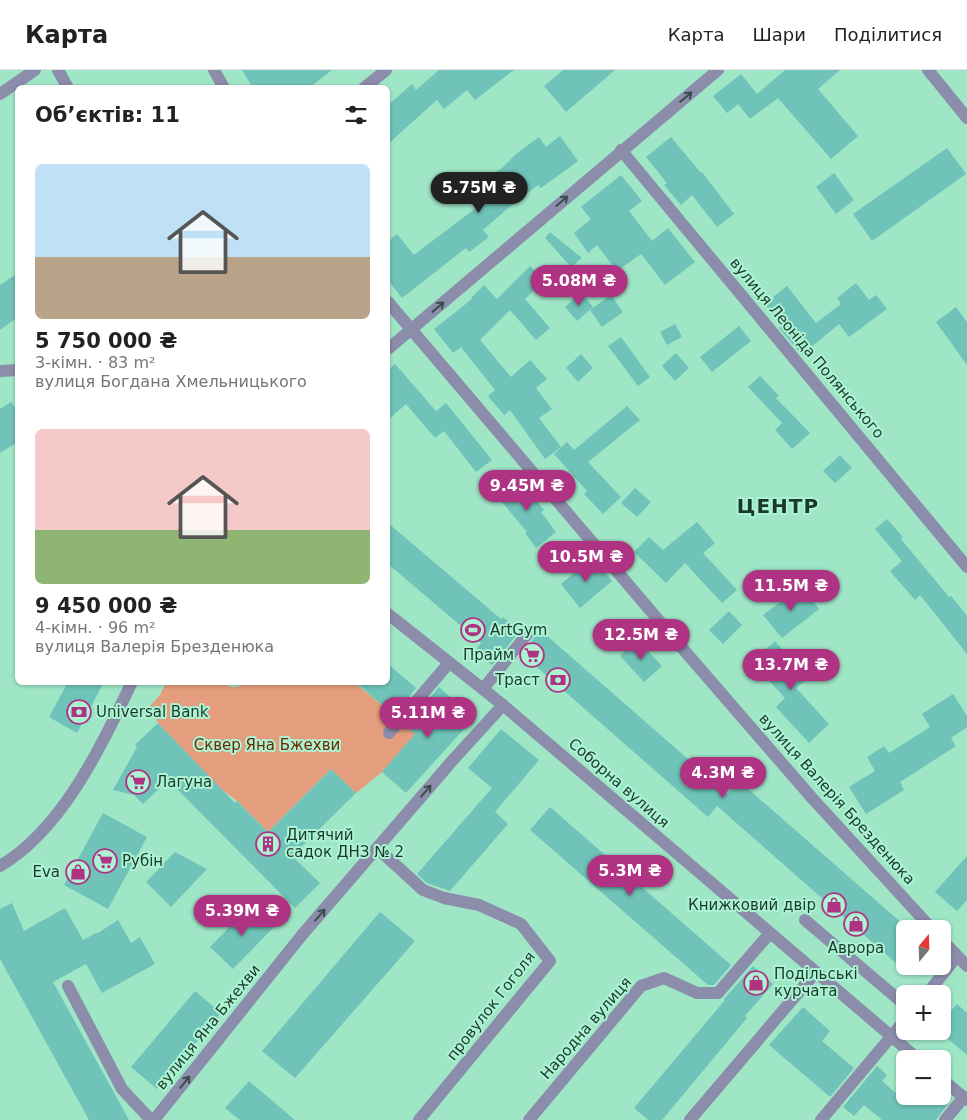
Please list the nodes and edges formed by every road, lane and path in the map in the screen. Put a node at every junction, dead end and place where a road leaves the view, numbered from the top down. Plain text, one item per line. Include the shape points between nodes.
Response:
1 (35, 70) edge
2 (58, 70) edge
3 (214, 70) edge
4 (386, 70) edge
5 (718, 70) edge
6 (928, 70) edge
7 (66, 85) edge
8 (222, 85) edge
9 (368, 85) edge
10 (0, 94) edge
11 (967, 118) edge
12 (621, 150) junction
13 (390, 304) edge
14 (411, 330) junction
15 (390, 347) edge
16 (2, 370) edge
17 (15, 370) edge
18 (967, 567) edge
19 (390, 616) edge
20 (529, 632) dead end
21 (449, 663) junction
22 (131, 685) edge
23 (483, 689) junction
24 (503, 705) junction
25 (389, 733) dead end
26 (377, 848) junction
27 (2, 861) edge
28 (805, 920) dead end
29 (924, 920) edge
30 (770, 934) junction
31 (951, 950) edge
32 (957, 956) junction
33 (967, 966) edge
34 (815, 972) junction
35 (934, 985) edge
36 (68, 986) dead end
37 (896, 997) edge
38 (896, 1032) edge
39 (892, 1037) junction
40 (907, 1050) edge
41 (951, 1086) edge
42 (966, 1098) edge
43 (153, 1120) edge
44 (419, 1120) edge
45 (529, 1120) edge
46 (690, 1120) edge
47 (821, 1120) edge
48 (945, 1120) edge

1 - 10 street
2 - 7 street
3 - 8 street
4 - 9 street
12 -> 5 street
6 - 11 street
14 -> 12 street
12 - 18 street, вулиця Леоніда Полянського
13 - 14 street, вулиця Валерія Брезденюка
14 - 15 street
14 - 29 street, вулиця Валерія Брезденюка via 689,657
16 - 17 street
19 - 21 street, Соборна вулиця
20 - 23 street
21 - 23 street, Соборна вулиця
21 - 25 street
22 - 27 street via 76,787 30,843
23 - 24 street, Соборна вулиця
26 -> 24 street, вулиця Яна Бжехви
24 - 30 street, Соборна вулиця
43 -> 26 street, вулиця Яна Бжехви via 302,935
26 - 44 street, провулок Гоголя via 423,890 479,905 521,924 550,961
28 - 37 street
30 - 34 street, Соборна вулиця
30 - 45 street, Народна вулиця via 718,993 697,993 664,978 641,986
31 - 32 street
32 - 33 street
32 - 35 street
34 - 39 street, Соборна вулиця
34 - 46 street
36 - 43 street via 122,1090
38 - 39 street
39 - 40 street, Соборна вулиця
39 - 47 street
41 - 42 street
42 - 48 street

